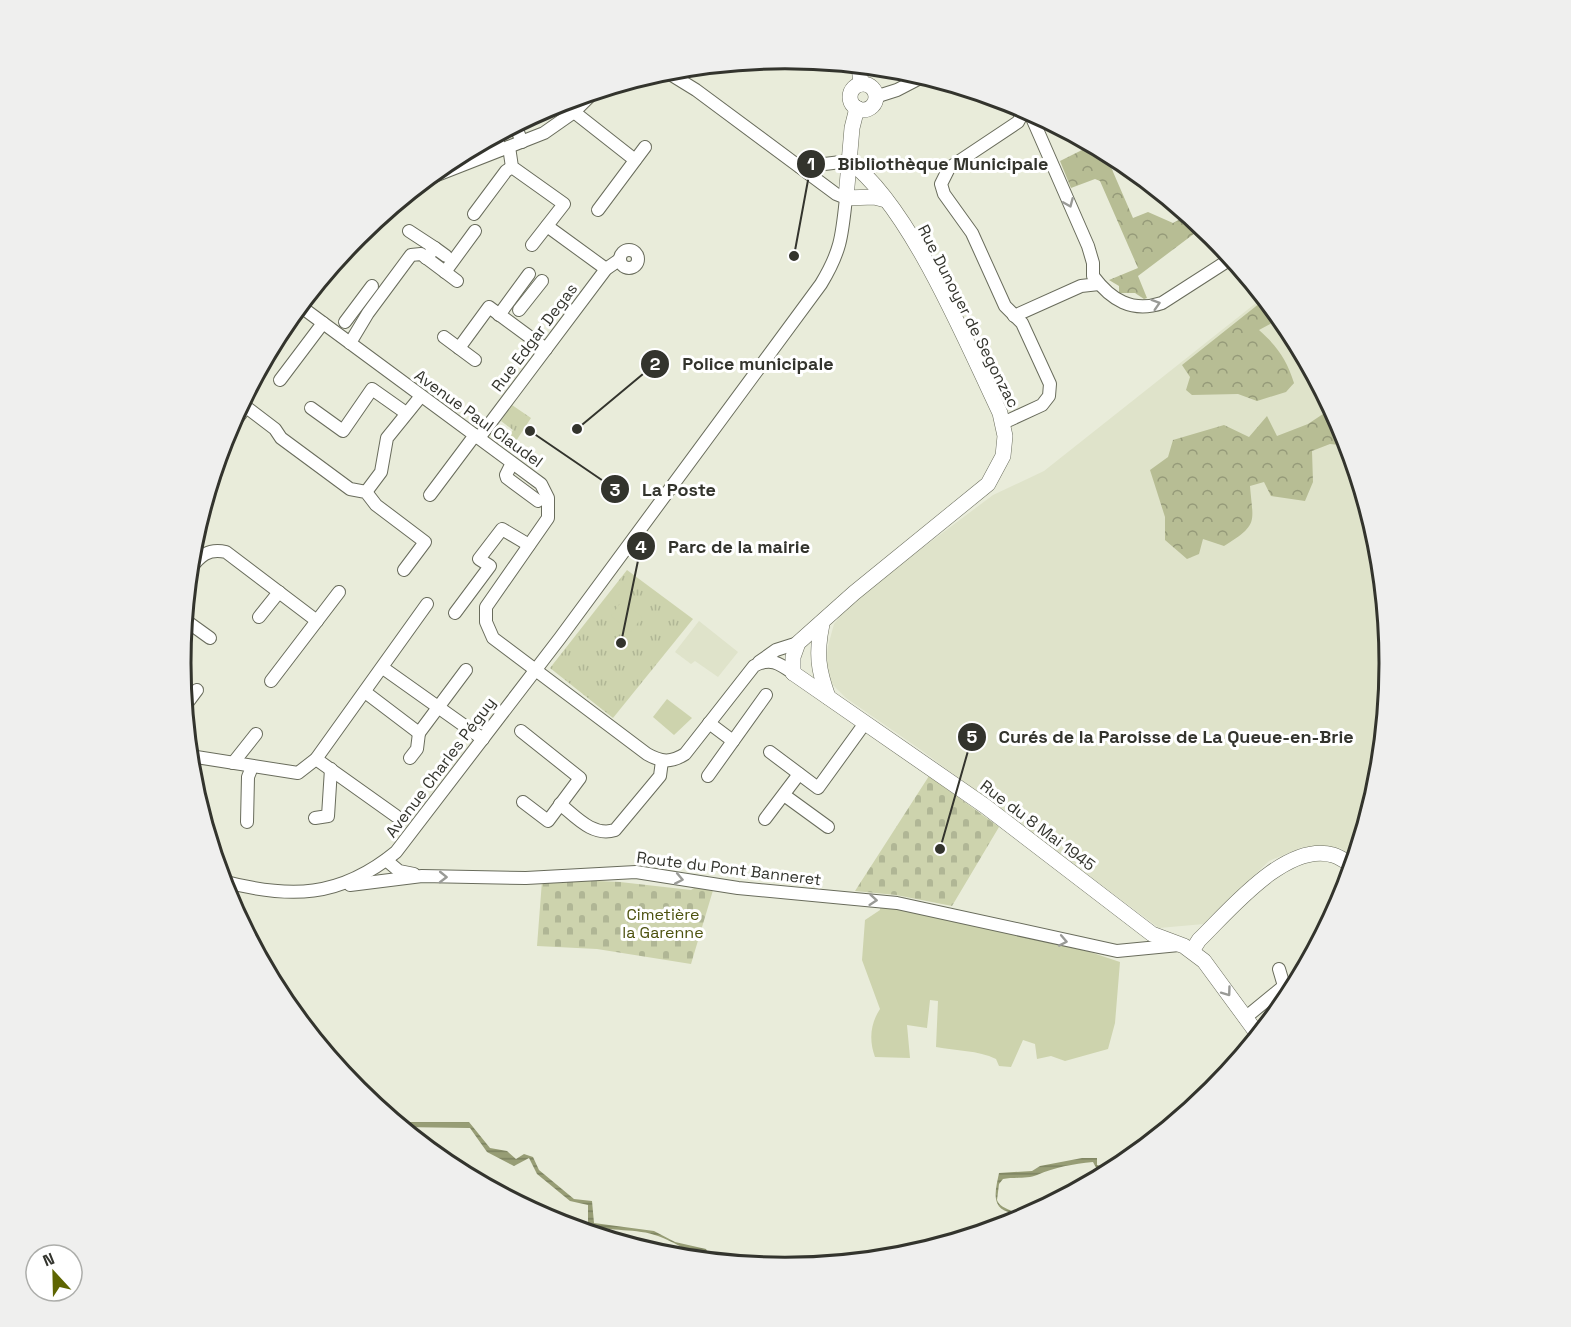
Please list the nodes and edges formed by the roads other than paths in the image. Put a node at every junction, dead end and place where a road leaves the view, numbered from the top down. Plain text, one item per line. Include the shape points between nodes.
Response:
1 (860, 74) edge
2 (676, 79) edge
3 (911, 82) edge
4 (861, 84) junction
5 (875, 97) junction
6 (580, 106) edge
7 (857, 108) junction
8 (574, 112) junction
9 (1020, 117) edge
10 (1018, 122) junction
11 (1036, 126) joint
12 (518, 133) edge
13 (501, 142) edge
14 (522, 142) junction
15 (645, 147) dead end
16 (505, 148) junction
17 (635, 160) junction
18 (849, 160) junction
19 (464, 163) edge
20 (512, 167) junction
21 (800, 167) junction
22 (846, 198) junction
23 (886, 200) junction
24 (598, 210) dead end
25 (474, 214) dead end
26 (547, 226) junction
27 (409, 231) dead end
28 (475, 231) dead end
29 (532, 245) dead end
30 (435, 248) junction
31 (446, 256) dead end
32 (426, 258) junction
33 (619, 260) dead end
34 (1224, 263) edge
35 (606, 269) junction
36 (445, 272) junction
37 (530, 274) dead end
38 (457, 281) dead end
39 (542, 281) dead end
40 (1099, 284) junction
41 (372, 286) dead end
42 (516, 292) junction
43 (527, 299) junction
44 (363, 309) junction
45 (519, 310) dead end
46 (307, 311) edge
47 (499, 315) junction
48 (1014, 316) junction
49 (345, 322) dead end
50 (322, 323) junction
51 (444, 337) dead end
52 (350, 343) junction
53 (459, 348) junction
54 (546, 349) junction
55 (475, 360) dead end
56 (280, 380) dead end
57 (421, 396) junction
58 (311, 408) dead end
59 (248, 409) edge
60 (406, 414) junction
61 (1003, 423) junction
62 (477, 436) junction
63 (512, 463) junction
64 (366, 492) junction
65 (430, 495) dead end
66 (538, 501) dead end
67 (529, 544) junction
68 (201, 555) edge
69 (404, 570) dead end
70 (339, 591) dead end
71 (279, 592) junction
72 (428, 604) dead end
73 (455, 613) dead end
74 (259, 617) dead end
75 (317, 621) junction
76 (822, 624) junction
77 (192, 625) edge
78 (210, 638) dead end
79 (798, 643) junction
80 (817, 650) junction
81 (754, 666) junction
82 (383, 668) junction
83 (466, 670) dead end
84 (536, 670) junction
85 (793, 673) junction
86 (271, 681) dead end
87 (197, 690) dead end
88 (365, 692) junction
89 (766, 695) dead end
90 (192, 697) edge
91 (828, 698) junction
92 (438, 708) junction
93 (709, 723) junction
94 (866, 723) junction
95 (521, 731) dead end
96 (419, 733) junction
97 (256, 734) dead end
98 (483, 739) junction
99 (734, 741) junction
100 (770, 752) dead end
101 (199, 757) edge
102 (410, 758) dead end
103 (316, 759) junction
104 (663, 761) junction
105 (233, 763) junction
106 (252, 767) junction
107 (331, 769) junction
108 (799, 774) junction
109 (708, 776) dead end
110 (784, 795) junction
111 (523, 802) dead end
112 (560, 804) junction
113 (396, 816) dead end
114 (315, 818) dead end
115 (765, 819) dead end
116 (247, 822) dead end
117 (828, 827) dead end
118 (386, 860) junction
119 (1346, 862) edge
120 (422, 876) junction
121 (233, 883) edge
122 (343, 885) junction
123 (1152, 934) junction
124 (1188, 945) junction
125 (1143, 950) junction
126 (1279, 969) dead end
127 (1245, 1018) junction
128 (1254, 1029) edge

1 - 4 main road
2 - 21 street
3 - 5 street
4 - 5 main road via 869,86
4 - 7 main road via 850,95
5 - 7 main road via 869,108
6 - 8 street
7 - 18 main road
8 - 14 street via 551,129
8 - 17 street
9 - 10 street
10 - 11 street
10 - 48 street via 949,168 941,184 972,233 1005,306
11 -> 40 street via 1088,246 1093,276
12 - 14 street
13 - 16 street
14 - 16 street
15 - 17 street
16 - 19 street
16 - 20 street
17 - 24 street
18 - 21 street
18 - 22 main road
18 - 23 main road, Rue Dunoyer de Segonzac via 873,181
20 - 25 street
20 - 26 street via 564,204
21 - 22 street
22 - 23 main road
22 - 84 street, Avenue Charles Péguy via 839,248 821,284
23 - 61 main road, Rue Dunoyer de Segonzac via 929,271
26 - 29 street
26 - 35 street
27 - 30 street
28 - 36 street
30 - 31 street
30 - 32 street
32 - 36 street
32 - 44 street via 411,255
33 - 35 street, Rue Edgar Degas
40 -> 34 street via 1127,305 1151,307
35 - 54 street, Rue Edgar Degas
36 - 38 street
37 - 42 street
39 - 43 street
40 - 48 street via 1081,285
41 - 44 street
42 - 43 street
42 - 47 street
43 - 45 street
44 - 49 street
44 - 52 street
46 - 50 street, Avenue Paul Claudel
47 - 53 street via 489,307
47 - 54 street
48 - 61 street via 1022,323 1050,391 1042,405
50 - 52 street, Avenue Paul Claudel
50 - 56 street
51 - 53 street
52 - 57 street, Avenue Paul Claudel
53 - 55 street
54 - 62 street, Rue Edgar Degas
57 - 60 street
57 - 62 street, Avenue Paul Claudel
58 - 60 street via 343,431 372,389
59 - 64 street via 350,489
60 - 64 street via 387,438 381,472
61 - 76 main road, Rue Dunoyer de Segonzac via 1003,456 988,484 854,593
62 - 63 street, Avenue Paul Claudel
62 - 65 street, Rue Edgar Degas
63 - 66 street via 507,478
63 - 67 street, Avenue Paul Claudel via 541,484 548,498 548,518
64 - 69 street via 376,505 425,542
67 - 73 street via 502,529 479,559 490,566
67 - 84 street, Avenue Paul Claudel via 486,607 486,622 493,638
68 - 71 street via 216,550 226,552
70 - 75 street
71 - 74 street
71 - 75 street
72 - 82 street
75 - 86 street
76 - 79 main road, Rue Dunoyer de Segonzac
76 - 80 main road
77 - 78 street
79 - 81 street via 772,653
79 - 85 main road
80 - 85 main road
80 - 91 main road
81 - 85 street, Rue du 8 Mai 1945 via 774,662
81 - 93 street
82 - 88 street
82 - 92 street
83 - 92 street
84 - 98 street, Avenue Charles Péguy
84 - 104 street, Avenue Paul Claudel via 647,754
85 - 91 main road, Rue du 8 Mai 1945
87 - 90 street
88 - 96 street
88 - 103 street
89 - 99 street
91 - 94 main road, Rue du 8 Mai 1945
92 - 96 street
92 - 98 street
93 - 99 street
93 - 104 street via 685,754 673,761
94 - 108 street via 818,789
94 - 123 main road, Rue du 8 Mai 1945 via 985,806
95 - 112 street via 580,778
96 - 102 street via 417,749
97 - 105 street
98 - 118 street, Avenue Charles Péguy via 416,830
99 - 109 street
100 - 108 street
101 - 105 street
103 - 106 street via 298,773
103 - 107 street
104 - 112 street via 660,776 615,830 597,831
105 - 106 street
106 - 116 street via 248,777
107 - 113 street
107 - 114 street via 328,816
108 - 110 street
110 - 115 street
110 - 117 street
111 - 112 street via 548,821
118 - 120 street via 399,871
118 - 122 street, Avenue Charles Péguy
119 - 124 main road via 1331,854 1306,855 1276,867
120 - 122 street, Route du Pont Banneret
120 -> 125 street, Route du Pont Banneret via 526,878 636,872 738,888 897,903 1117,951
121 - 122 street, Avenue Charles Péguy via 283,893
123 - 124 main road, Rue du 8 Mai 1945
123 - 125 street via 1153,942
124 - 125 street, Route du Pont Banneret
124 -> 127 main road
126 - 127 street via 1284,986
127 - 128 main road

